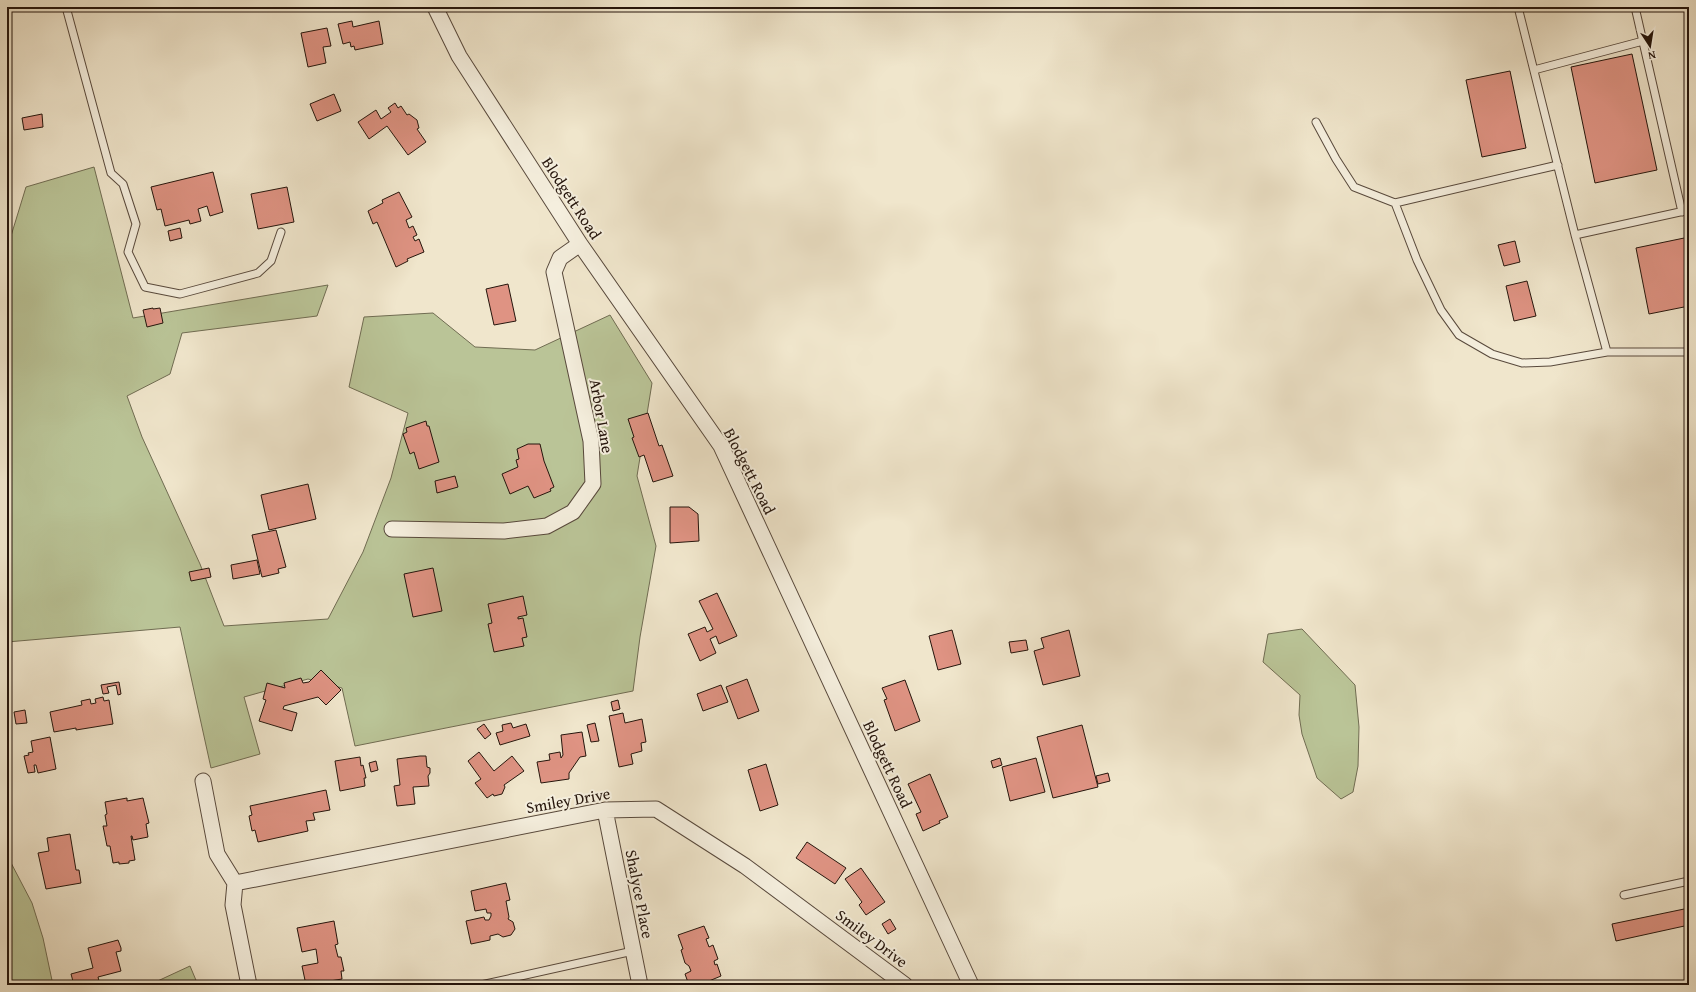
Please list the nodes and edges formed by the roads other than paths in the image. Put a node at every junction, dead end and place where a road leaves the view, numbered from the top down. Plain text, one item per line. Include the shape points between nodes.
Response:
1 (66, 7) edge
2 (435, 7) edge
3 (1518, 7) edge
4 (1635, 7) edge
5 (1643, 41) junction
6 (1534, 70) junction
7 (1316, 122) dead end
8 (1558, 165) junction
9 (1395, 203) junction
10 (1685, 211) edge
11 (281, 232) dead end
12 (1575, 235) junction
13 (580, 244) junction
14 (1607, 352) junction
15 (1689, 352) edge
16 (392, 529) dead end
17 (203, 781) dead end
18 (604, 810) junction
19 (1689, 881) edge
20 (234, 883) junction
21 (1624, 895) dead end
22 (633, 951) junction
23 (249, 985) edge
24 (481, 985) edge
25 (640, 985) edge
26 (905, 985) edge
27 (970, 985) edge

1 - 11 lane via 111,173 123,184 136,224 128,252 145,287 180,294 258,273 271,260
2 - 13 street, Blodgett Road via 459,56
3 - 6 lane
4 - 5 lane
5 - 6 lane
5 - 10 lane
6 - 8 lane
7 - 9 lane via 1354,187
8 - 9 lane
8 - 12 lane
9 - 14 lane via 1417,260 1441,310 1459,334 1492,354 1522,363 1550,362
10 - 12 lane
12 - 14 lane
13 - 16 street, Arbor Lane via 560,258 554,272 591,442 593,484 573,512 547,526 504,532
13 - 27 street, Blodgett Road via 721,446
14 - 15 lane
17 - 20 street via 217,854
18 - 20 street, Smiley Drive
18 - 22 street, Shalyce Place
18 - 26 street, Smiley Drive via 656,809 745,866
19 - 21 lane
20 - 23 street via 233,905
22 - 24 lane
22 - 25 street, Shalyce Place

